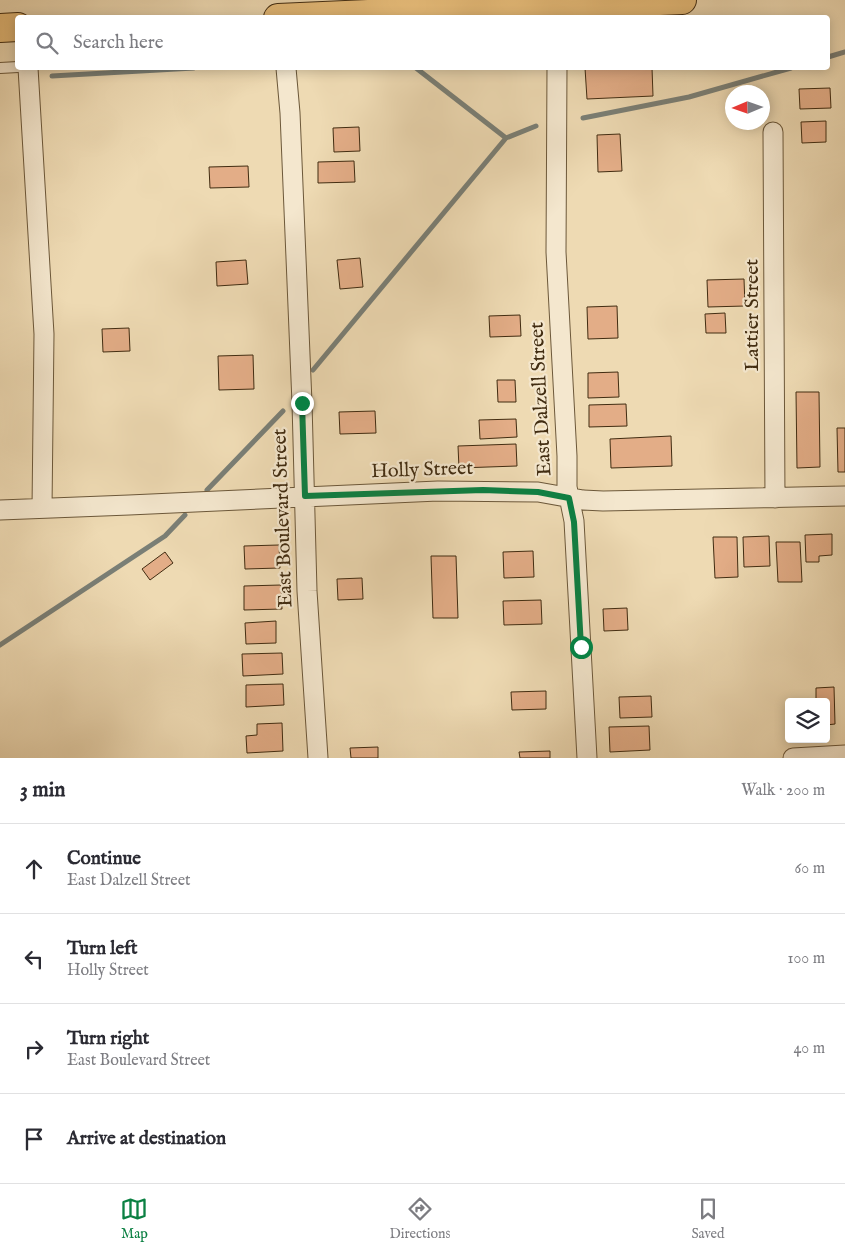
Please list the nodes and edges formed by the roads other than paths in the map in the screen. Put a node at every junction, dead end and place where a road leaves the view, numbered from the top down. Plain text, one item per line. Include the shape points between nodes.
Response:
1 (682, 0) edge
2 (557, 8) edge
3 (345, 15) edge
4 (15, 27) edge
5 (0, 28) edge
6 (15, 67) edge
7 (0, 68) edge
8 (28, 70) edge
9 (286, 70) edge
10 (557, 70) edge
11 (774, 132) dead end
12 (305, 496) junction
13 (845, 496) edge
14 (569, 498) junction
15 (775, 498) junction
16 (42, 508) junction
17 (0, 510) edge
18 (845, 756) edge
19 (318, 758) edge
20 (587, 758) edge
21 (793, 758) edge

1 - 2 main road
2 - 3 main road
4 - 5 main road
6 - 7 lane
8 - 16 street via 44,334
9 - 12 street, East Boulevard Street
10 - 14 street, East Dalzell Street via 556,252
11 - 15 street, Lattier Street
12 - 14 street, Holly Street via 483,490 538,492
12 - 16 street, Holly Street
12 - 19 street, East Boulevard Street via 307,591
13 - 15 street, Holly Street
14 - 15 street, Holly Street via 603,501
14 - 20 street, East Dalzell Street via 574,522
16 - 17 street, Holly Street
18 - 21 street

